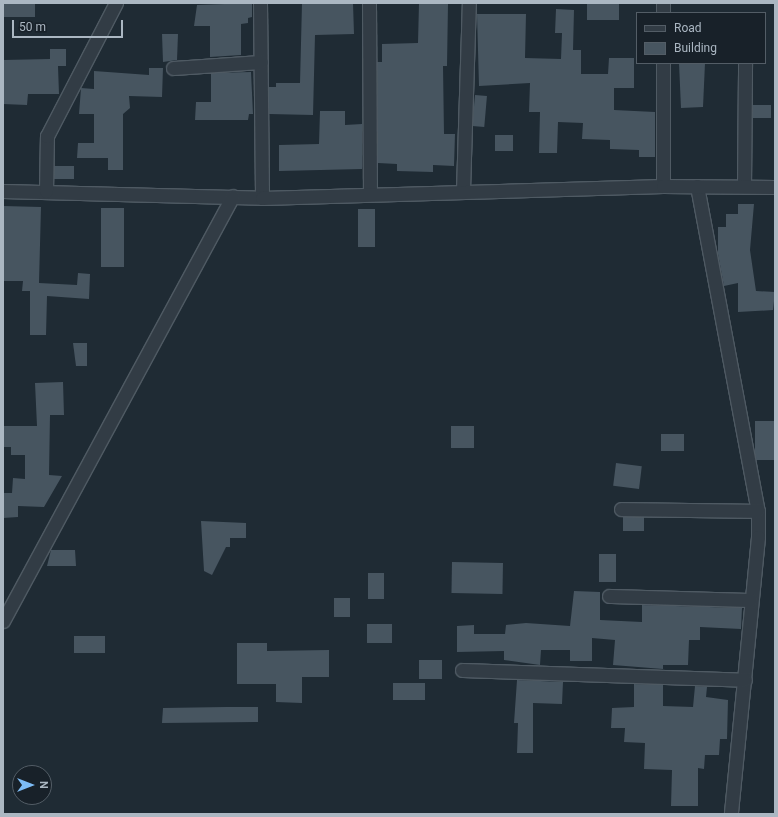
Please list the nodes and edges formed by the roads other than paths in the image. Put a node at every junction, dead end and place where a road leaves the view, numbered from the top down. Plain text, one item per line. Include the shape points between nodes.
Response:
1 (116, 3) edge
2 (260, 3) edge
3 (369, 3) edge
4 (469, 3) edge
5 (261, 62) junction
6 (663, 64) edge
7 (745, 64) edge
8 (173, 68) dead end
9 (662, 186) junction
10 (697, 186) junction
11 (744, 186) junction
12 (775, 187) edge
13 (463, 190) junction
14 (3, 191) edge
15 (46, 191) junction
16 (370, 194) junction
17 (233, 196) junction
18 (262, 198) junction
19 (621, 509) dead end
20 (758, 511) junction
21 (609, 596) dead end
22 (751, 600) junction
23 (3, 621) edge
24 (462, 670) dead end
25 (745, 680) junction
26 (731, 814) edge

1 - 15 street via 48,136
2 - 5 street
3 - 16 street
4 - 13 street
5 - 8 street
5 - 18 street
6 - 9 street
7 - 11 street
9 - 10 street
9 - 13 street
10 - 11 street
10 - 20 street
11 - 12 street
13 - 16 street
14 - 15 street
15 - 17 street
16 - 18 street
17 - 18 street
17 - 23 street
19 - 20 street
20 - 22 street
21 - 22 street
22 - 25 street
24 - 25 street
25 - 26 street

